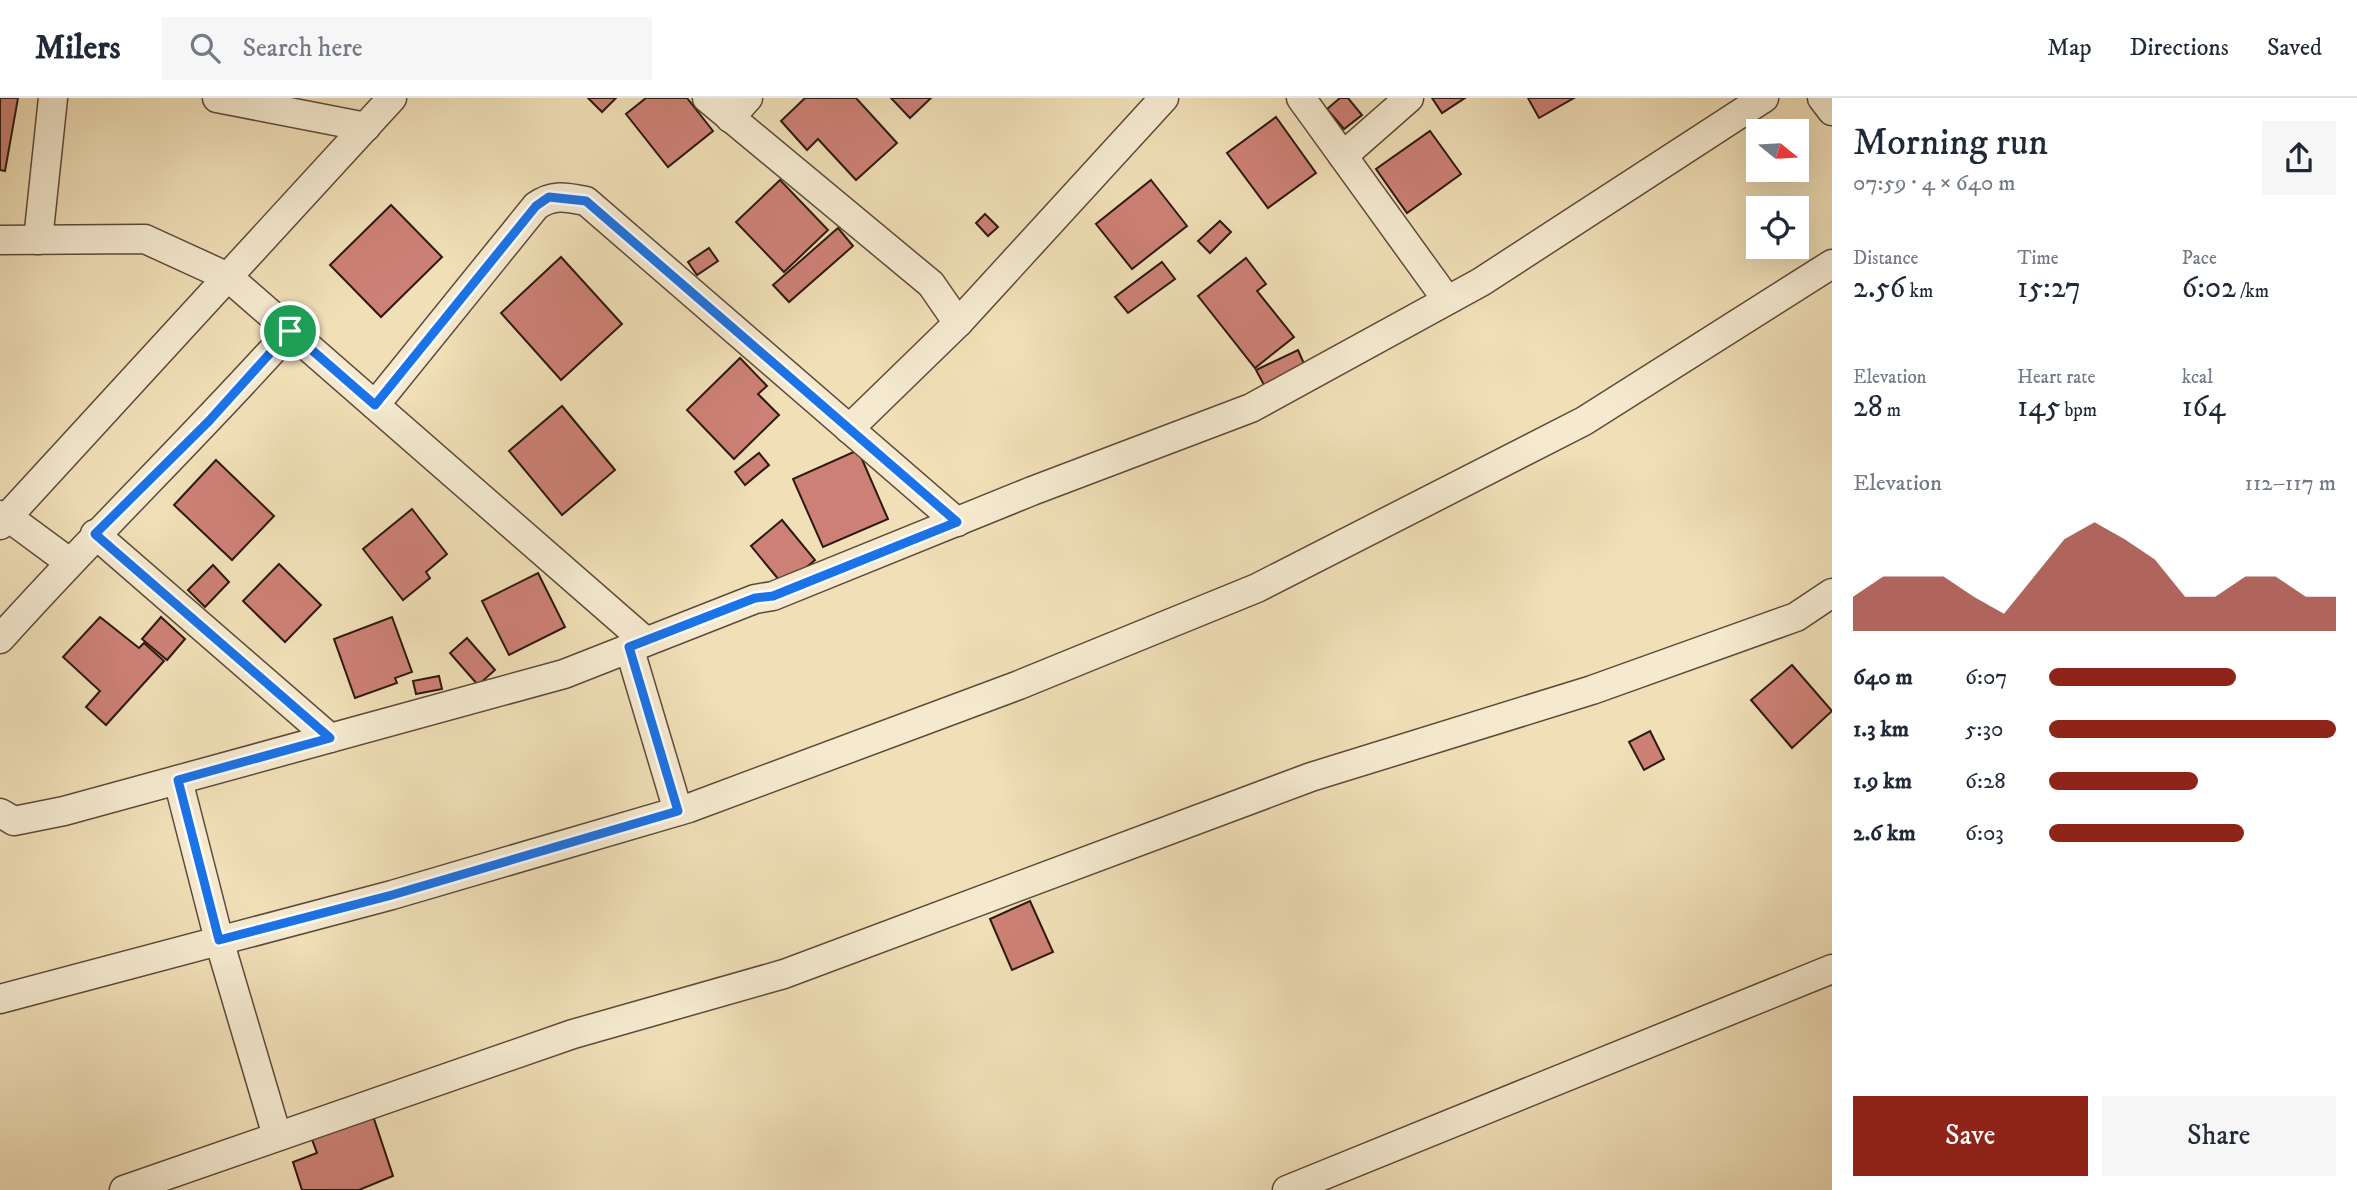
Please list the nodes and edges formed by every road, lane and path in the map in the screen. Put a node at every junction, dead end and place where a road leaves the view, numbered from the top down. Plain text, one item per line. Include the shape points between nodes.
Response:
1 (53, 98) edge
2 (217, 98) edge
3 (392, 98) edge
4 (708, 98) edge
5 (1164, 98) edge
6 (1301, 98) edge
7 (1409, 98) edge
8 (1764, 98) edge
9 (1822, 98) edge
10 (739, 108) edge
11 (1832, 111) edge
12 (366, 127) junction
13 (1343, 156) junction
14 (0, 240) edge
15 (38, 240) junction
16 (1832, 264) edge
17 (228, 277) junction
18 (1447, 300) junction
19 (958, 323) junction
20 (290, 331) junction
21 (375, 405) junction
22 (849, 429) junction
23 (3, 519) edge
24 (957, 522) junction
25 (95, 534) junction
26 (69, 562) junction
27 (1832, 593) edge
28 (0, 639) edge
29 (636, 644) junction
30 (330, 738) junction
31 (178, 780) junction
32 (678, 811) junction
33 (0, 813) edge
34 (219, 940) junction
35 (1832, 969) edge
36 (0, 999) edge
37 (277, 1136) junction
38 (124, 1190) edge
39 (1287, 1190) edge

1 - 15 street
2 - 12 street
3 - 12 street
4 - 10 street
5 - 19 street
6 - 13 street
7 - 13 street
8 - 18 street
9 - 11 street
10 - 19 street via 931,284
12 - 17 street
13 - 18 street
14 - 15 street
15 - 17 street via 145,239
16 - 32 street via 1584,421 1257,588 1006,689
17 - 20 street
17 - 23 street
18 - 24 street via 1251,408
19 - 22 street
20 - 21 street
20 - 25 street via 209,421
21 - 22 street via 536,206 549,197 566,197 586,201
21 - 29 street
22 - 24 street
23 - 26 street
24 - 29 street via 773,596 755,598
25 - 26 street
25 - 30 street
26 - 28 street
27 - 37 street via 1796,617 1592,690 1311,777 784,974 573,1034
29 - 30 street via 564,674
29 - 32 street
30 - 31 street
31 - 33 street via 14,821
31 - 34 street
32 - 34 street
34 - 36 street
34 - 37 street
35 - 39 street
37 - 38 street

